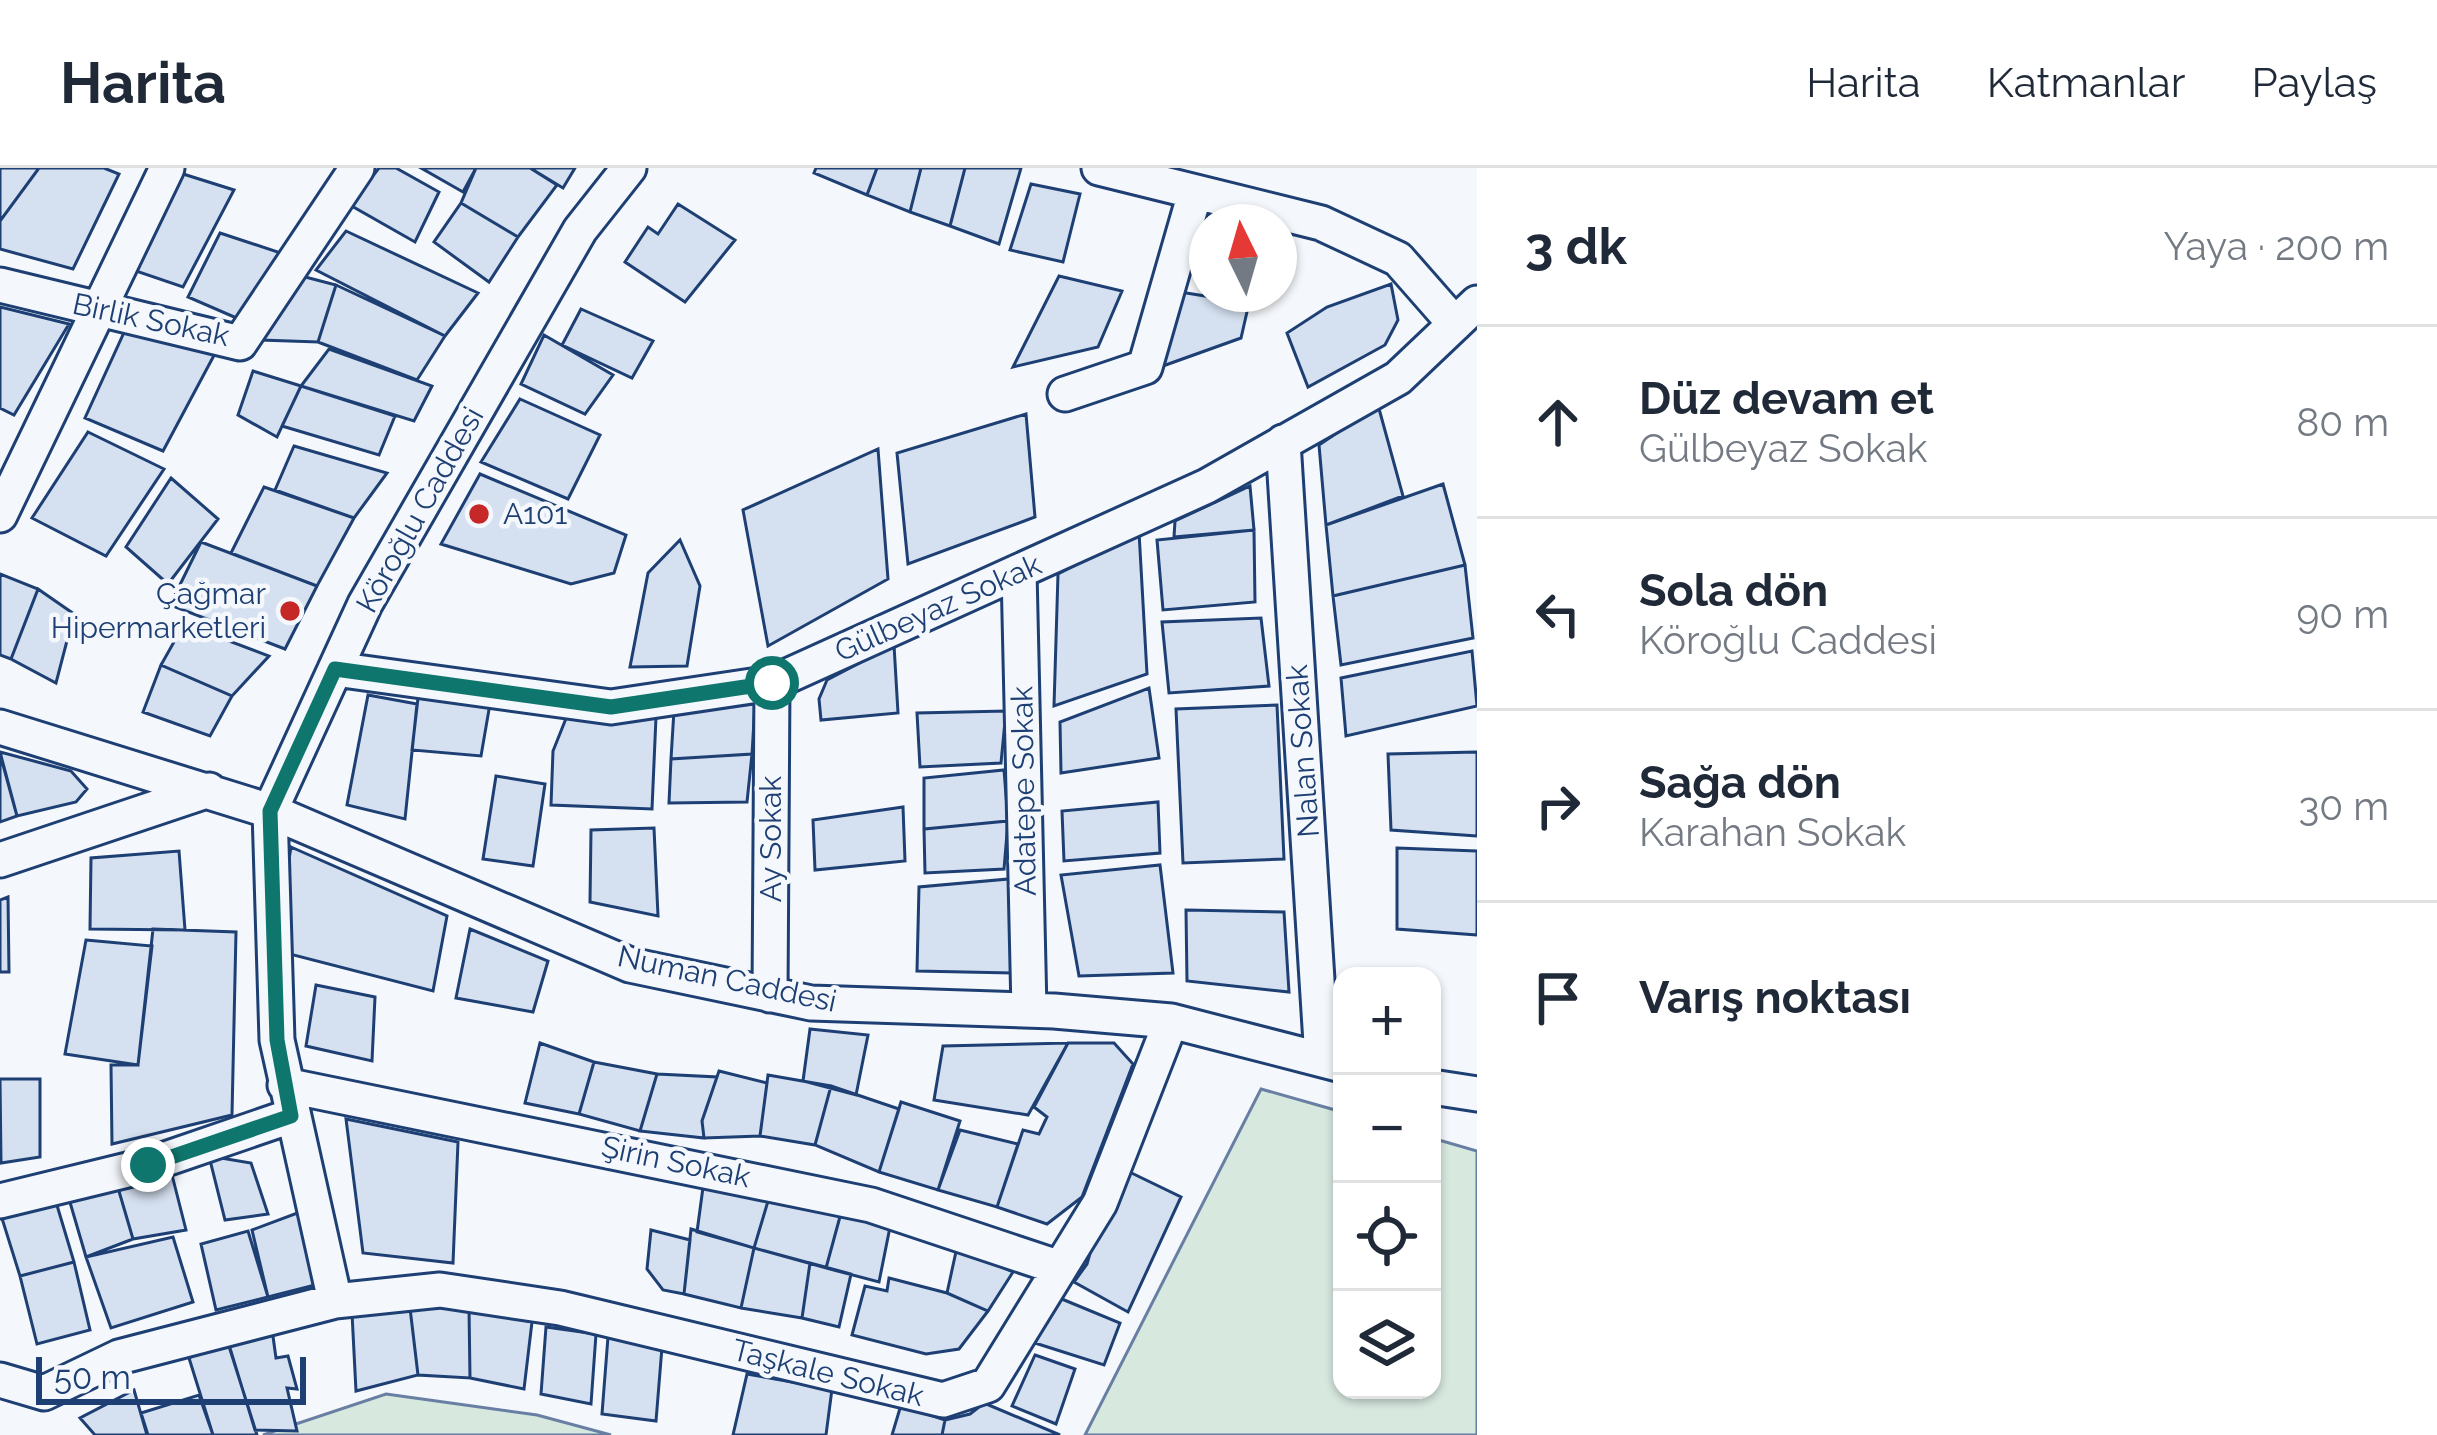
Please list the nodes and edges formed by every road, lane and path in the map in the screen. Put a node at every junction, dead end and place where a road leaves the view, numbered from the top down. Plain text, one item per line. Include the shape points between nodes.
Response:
1 (167, 168) edge
2 (357, 168) edge
3 (628, 168) edge
4 (1099, 168) edge
5 (1196, 193) junction
6 (0, 284) edge
7 (97, 310) junction
8 (1466, 314) edge
9 (1065, 394) dead end
10 (1283, 442) junction
11 (0, 515) edge
12 (1019, 571) junction
13 (335, 669) junction
14 (772, 683) junction
15 (0, 727) edge
16 (211, 789) junction
17 (270, 811) junction
18 (0, 860) edge
19 (770, 995) junction
20 (1029, 1010) junction
21 (1171, 1022) junction
22 (1332, 1062) edge
23 (1441, 1089) edge
24 (1477, 1094) edge
25 (288, 1100) junction
26 (0, 1202) edge
27 (1060, 1268) junction
28 (335, 1301) junction
29 (0, 1380) edge

1 - 7 street
2 - 7 street, Birlik Sokak via 240,343
3 - 13 street, Köroğlu Caddesi via 580,230
4 - 5 street
5 - 8 street via 1321,223 1398,260
5 - 9 street via 1145,367
6 - 7 street, Birlik Sokak
7 - 11 street
8 - 10 street, Gülbeyaz Sokak via 1398,378
10 - 12 street, Gülbeyaz Sokak via 1207,486
10 - 22 street, Nalan Sokak
12 - 14 street, Gülbeyaz Sokak
12 - 20 street, Adatepe Sokak
13 - 14 street, Gülbeyaz Sokak via 611,707
13 - 17 street, Köroğlu Caddesi
14 - 19 street, Ay Sokak
15 - 16 street
16 - 17 street, Numan Caddesi
16 - 18 street
17 - 19 street, Numan Caddesi via 630,965
17 - 25 street, Köroğlu Caddesi via 277,1040
19 - 20 street, Numan Caddesi via 812,1004
20 - 21 street, Numan Caddesi
21 - 22 street, Numan Caddesi
21 - 27 street, Taşkale Sokak via 1100,1203
23 - 24 street
25 - 26 street via 148,1165
25 - 27 street, Şirin Sokak via 871,1205
25 - 28 street, Köroğlu Caddesi
27 - 28 street, Taşkale Sokak via 988,1385 943,1400 560,1308 440,1290
28 - 29 street, Taşkale Sokak via 119,1357 44,1393

